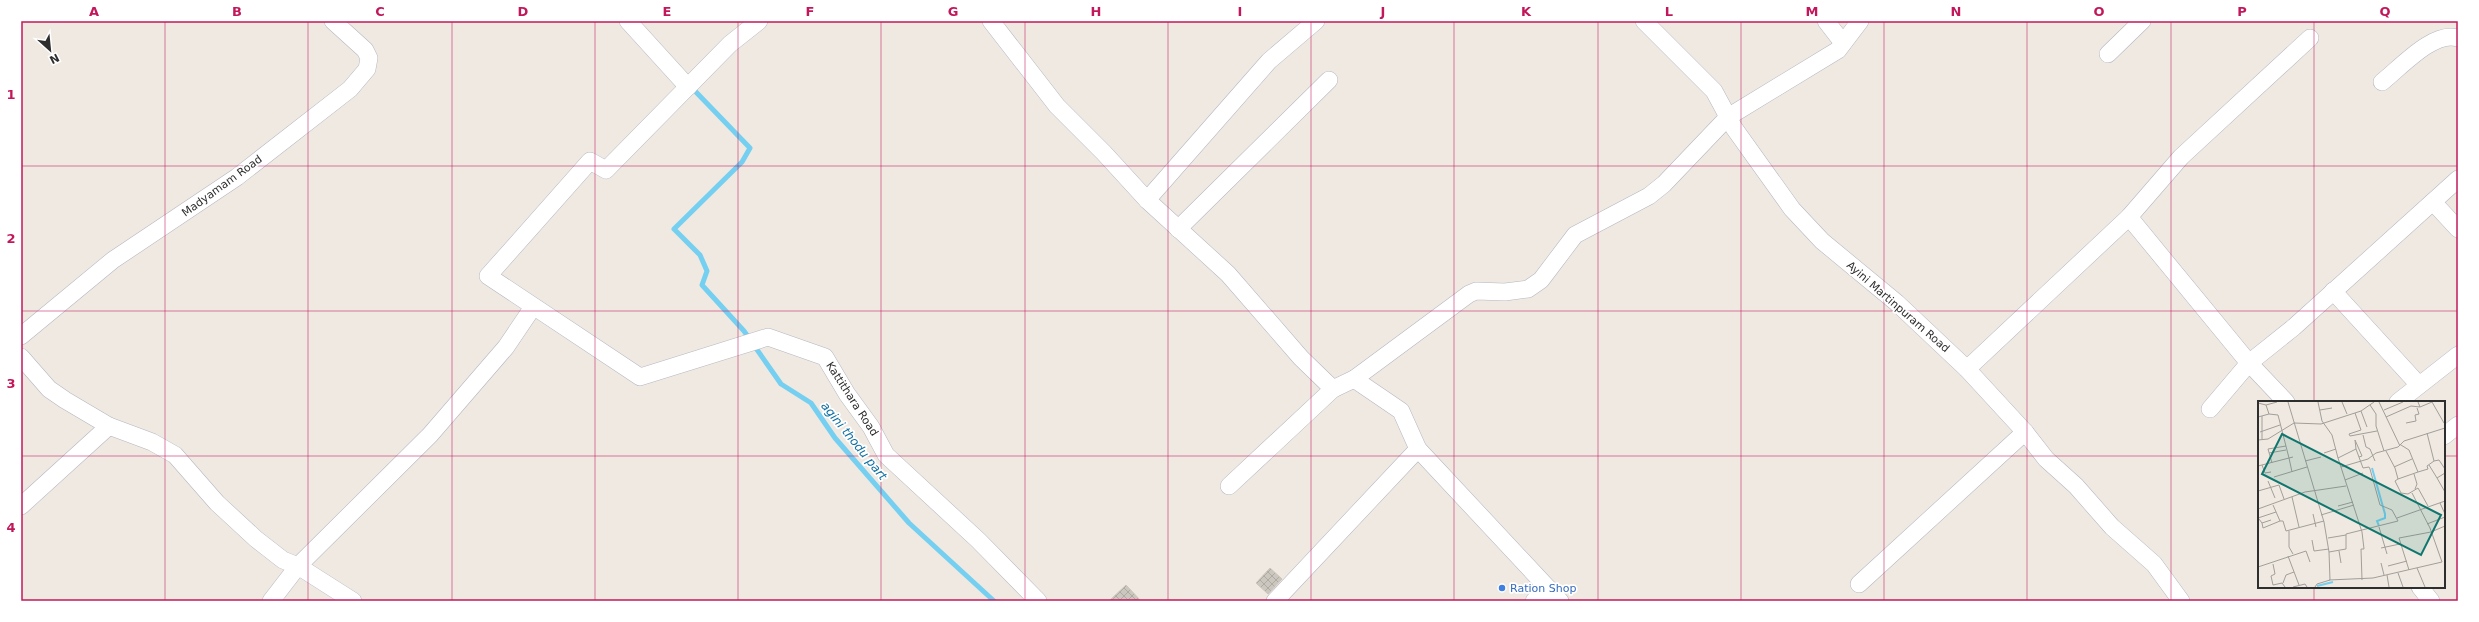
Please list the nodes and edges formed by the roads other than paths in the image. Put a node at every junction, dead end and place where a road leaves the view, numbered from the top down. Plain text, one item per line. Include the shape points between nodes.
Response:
1 (332, 21) edge
2 (628, 21) edge
3 (758, 21) edge
4 (991, 21) edge
5 (1316, 21) edge
6 (1644, 21) edge
7 (1826, 21) edge
8 (1860, 21) edge
9 (2142, 21) edge
10 (2310, 38) dead end
11 (2458, 38) edge
12 (1843, 43) junction
13 (2108, 54) dead end
14 (1329, 80) dead end
15 (2382, 82) dead end
16 (688, 87) junction
17 (1728, 117) junction
18 (2458, 179) edge
19 (1147, 200) junction
20 (2433, 202) junction
21 (2129, 217) junction
22 (1178, 229) junction
23 (2458, 229) edge
24 (2333, 291) junction
25 (533, 307) junction
26 (21, 336) edge
27 (2458, 355) edge
28 (21, 358) edge
29 (2249, 363) junction
30 (1967, 369) junction
31 (1354, 380) junction
32 (2419, 385) junction
33 (1333, 389) junction
34 (2285, 401) edge
35 (2399, 401) edge
36 (2210, 409) dead end
37 (2458, 425) edge
38 (109, 426) junction
39 (2026, 432) junction
40 (2445, 435) edge
41 (1418, 449) junction
42 (1229, 486) dead end
43 (21, 506) edge
44 (298, 566) junction
45 (1859, 584) dead end
46 (1548, 588) junction
47 (2421, 588) edge
48 (271, 601) edge
49 (353, 601) edge
50 (1038, 601) edge
51 (1275, 601) edge
52 (1534, 601) edge
53 (1560, 601) edge
54 (2181, 601) edge
55 (2431, 601) edge

1 - 26 street, Madyamam Road via 365,50 369,58 367,69 350,90 236,177 113,260
2 - 16 street
3 - 16 street via 730,44
4 - 19 street via 1057,106 1104,152
5 - 19 street via 1269,61
6 - 17 street, Ayini Martinpuram Road via 1714,91
7 - 12 street
8 - 12 street
9 - 13 street
10 - 21 street via 2181,157
11 - 15 street via 2450,36 2433,40
12 - 17 street via 1838,50
14 - 22 street
16 - 25 street via 606,170 590,161 488,276
17 - 30 street, Ayini Martinpuram Road via 1766,174 1807,225
17 - 31 street via 1664,184 1649,196 1575,235 1541,280 1528,289 1505,292 1476,291 1469,294
18 - 20 street
19 - 22 street
20 - 23 street
20 - 24 street
21 - 29 street
21 - 30 street
22 - 33 street via 1228,274 1301,358
24 - 29 street
24 - 32 street
25 - 44 street via 506,347 430,435
25 - 50 street, Kattithara Road via 640,377 768,337 825,357 871,427 886,455 978,540
27 - 32 street
28 - 38 street via 50,389
29 - 34 street
29 - 36 street
30 - 39 street, Ayini Martinpuram Road
31 - 33 street
31 - 41 street via 1400,412
32 - 35 street
33 - 42 street
37 - 40 street
38 - 43 street
38 - 44 street via 152,442 175,455 217,503 283,560
39 - 45 street
39 - 54 street, Ayini Martinpuram Road via 2046,459 2076,486 2112,527 2154,564
41 - 46 street
41 - 51 street
44 - 48 street
44 - 49 street
46 - 52 street
46 - 53 street
47 - 55 street

